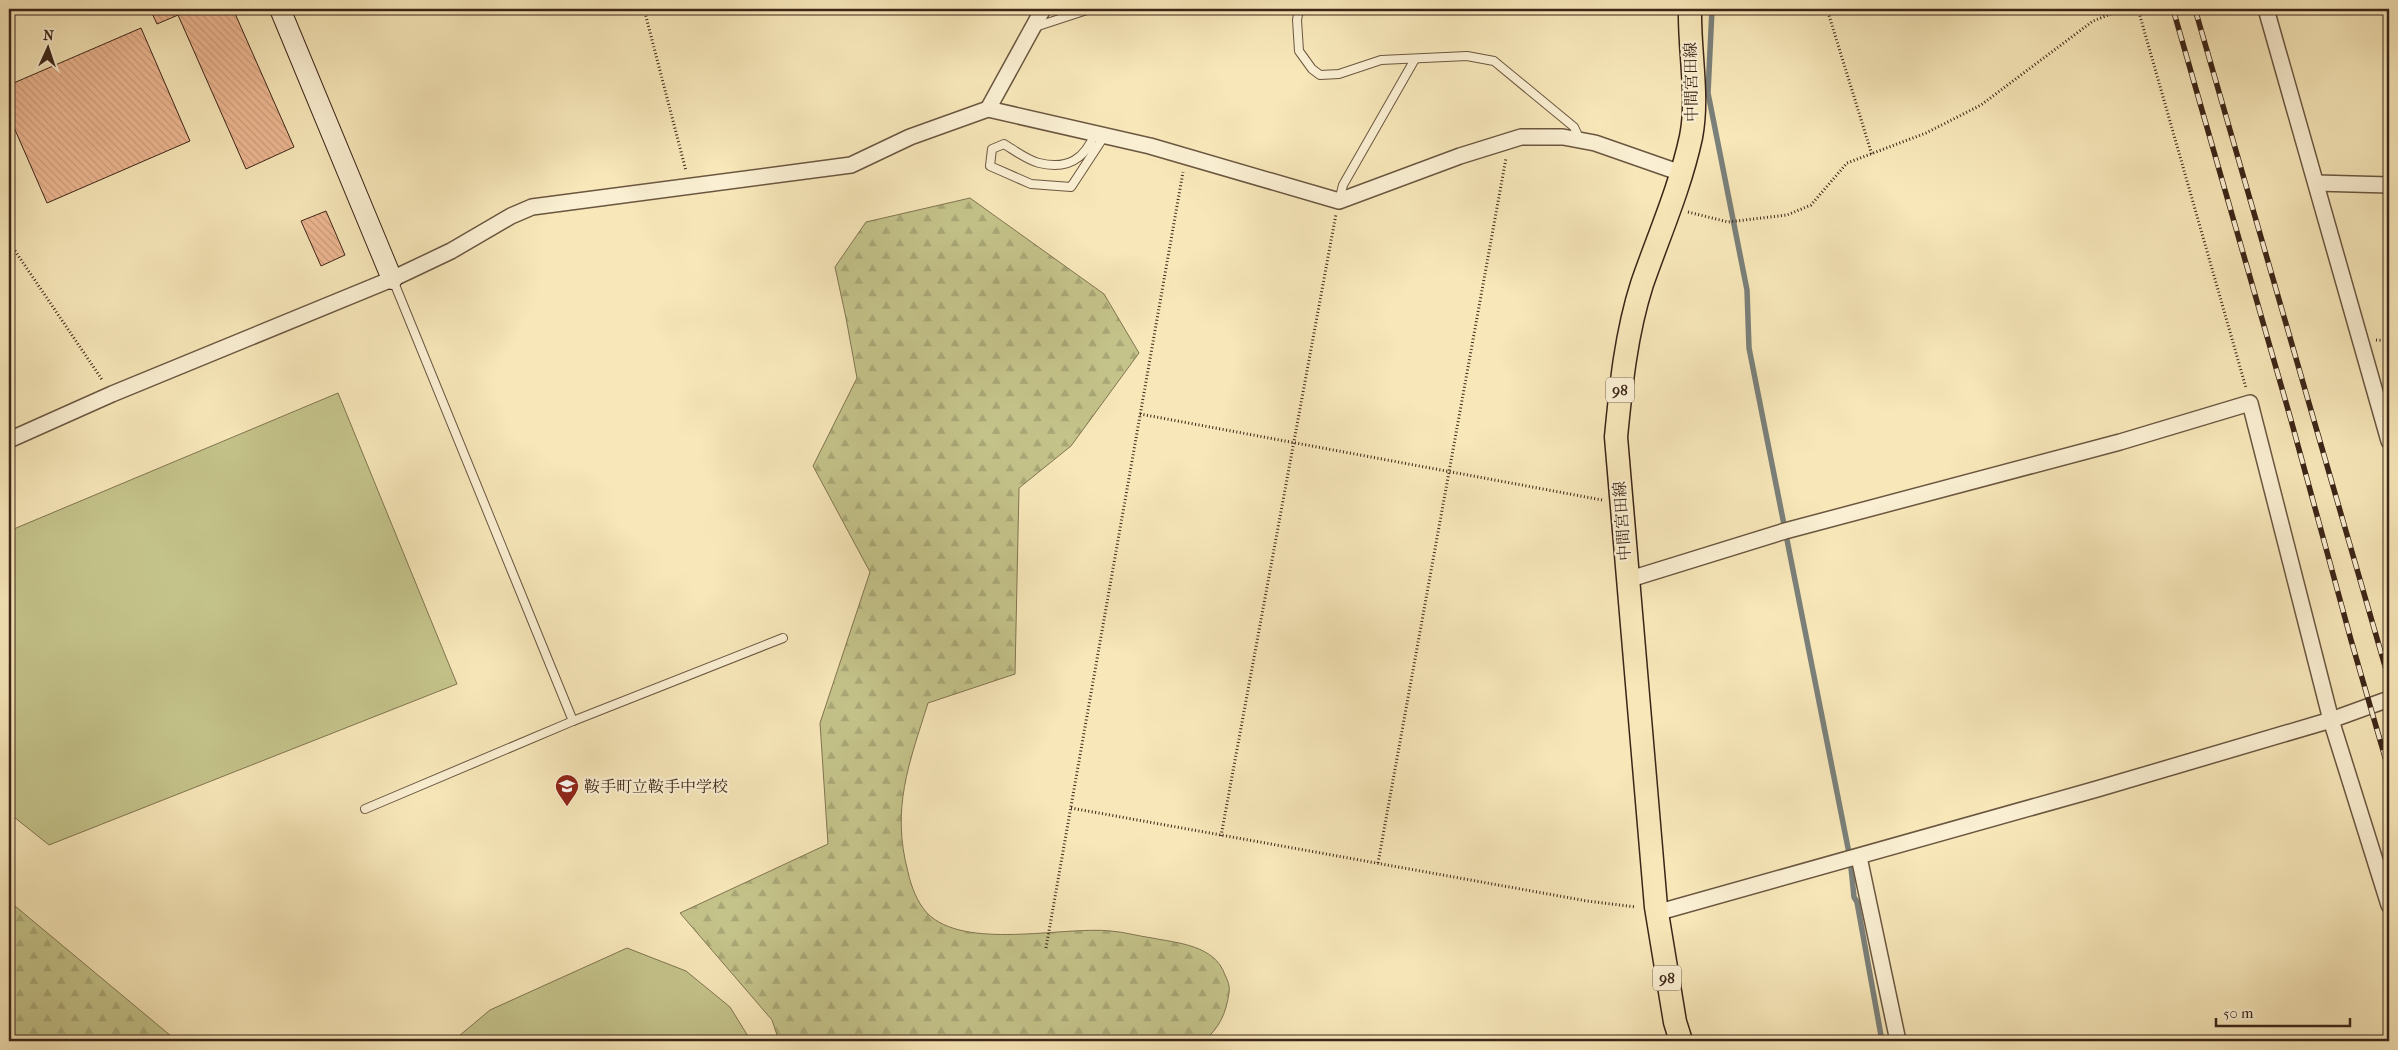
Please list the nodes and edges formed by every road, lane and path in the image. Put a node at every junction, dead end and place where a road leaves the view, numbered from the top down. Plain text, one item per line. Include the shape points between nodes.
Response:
1 (280, 9) edge
2 (644, 9) edge
3 (1043, 9) edge
4 (1090, 9) edge
5 (1299, 9) edge
6 (1690, 9) edge
7 (1827, 9) edge
8 (2123, 9) edge
9 (2138, 9) edge
10 (2266, 9) edge
11 (1033, 27) junction
12 (1415, 59) junction
13 (988, 109) junction
14 (1100, 134) junction
15 (1580, 140) junction
16 (1505, 142) junction
17 (1872, 155) junction
18 (1186, 156) junction
19 (1681, 173) junction
20 (2316, 183) junction
21 (2389, 185) edge
22 (690, 186) junction
23 (1339, 201) junction
24 (1670, 207) junction
25 (9, 242) edge
26 (392, 278) junction
27 (112, 394) junction
28 (2250, 404) junction
29 (1140, 414) junction
30 (9, 440) edge
31 (2389, 440) edge
32 (1293, 443) junction
33 (1449, 472) junction
34 (1621, 502) junction
35 (1627, 580) junction
36 (783, 638) dead end
37 (2389, 699) edge
38 (2331, 720) junction
39 (573, 721) junction
40 (1071, 808) junction
41 (365, 809) dead end
42 (1220, 836) junction
43 (1859, 857) junction
44 (1378, 863) junction
45 (2389, 905) edge
46 (1656, 910) junction
47 (1046, 948) dead end
48 (1681, 1041) edge
49 (1898, 1041) edge

1 - 26 street
2 - 22 path
3 - 11 street
4 - 11 lane
5 - 12 lane via 1299,51 1320,75 1338,74 1381,60
6 - 19 main road, 中間宮田線 / 98 via 1694,100 1691,136
7 - 17 path
8 - 17 path via 2093,20 1981,105 1926,134
9 - 28 path
10 - 20 street
11 - 13 street
12 - 15 lane via 1466,56 1494,61 1574,127
12 - 23 lane via 1343,185
13 - 14 street
13 - 22 street via 910,136 851,165
14 - 14 lane via 1071,187 1031,184 990,166 992,149 1004,144 1038,163 1062,165 1080,157
14 - 18 street
15 - 16 street via 1521,137
15 - 19 street
16 - 23 street
16 - 33 path via 1506,155
17 - 24 path via 1847,163 1811,205 1787,215 1728,222
18 - 23 street
18 - 29 path
19 - 24 main road, 中間宮田線 / 98
20 - 21 street
20 - 31 street
22 - 26 street via 532,207 451,251
23 - 32 path
24 - 34 main road, 中間宮田線 / 98 via 1642,285 1629,332 1621,380 1616,437
25 - 27 path
26 - 27 street
26 - 39 lane
27 - 30 street
28 - 35 street via 2110,445 1785,531
28 - 38 street
29 - 32 path
29 - 40 path
32 - 33 path
32 - 42 path
33 - 34 path
33 - 44 path
34 - 35 main road, 中間宮田線 / 98
35 - 46 main road, 中間宮田線 / 98
36 - 39 lane
37 - 38 street
38 - 43 street
38 - 45 street
39 - 41 lane
40 - 42 path
40 - 47 path
42 - 44 path
43 - 46 street
43 - 49 street
44 - 46 path via 1587,901
46 - 48 main road, 中間宮田線 / 98 via 1674,1022

